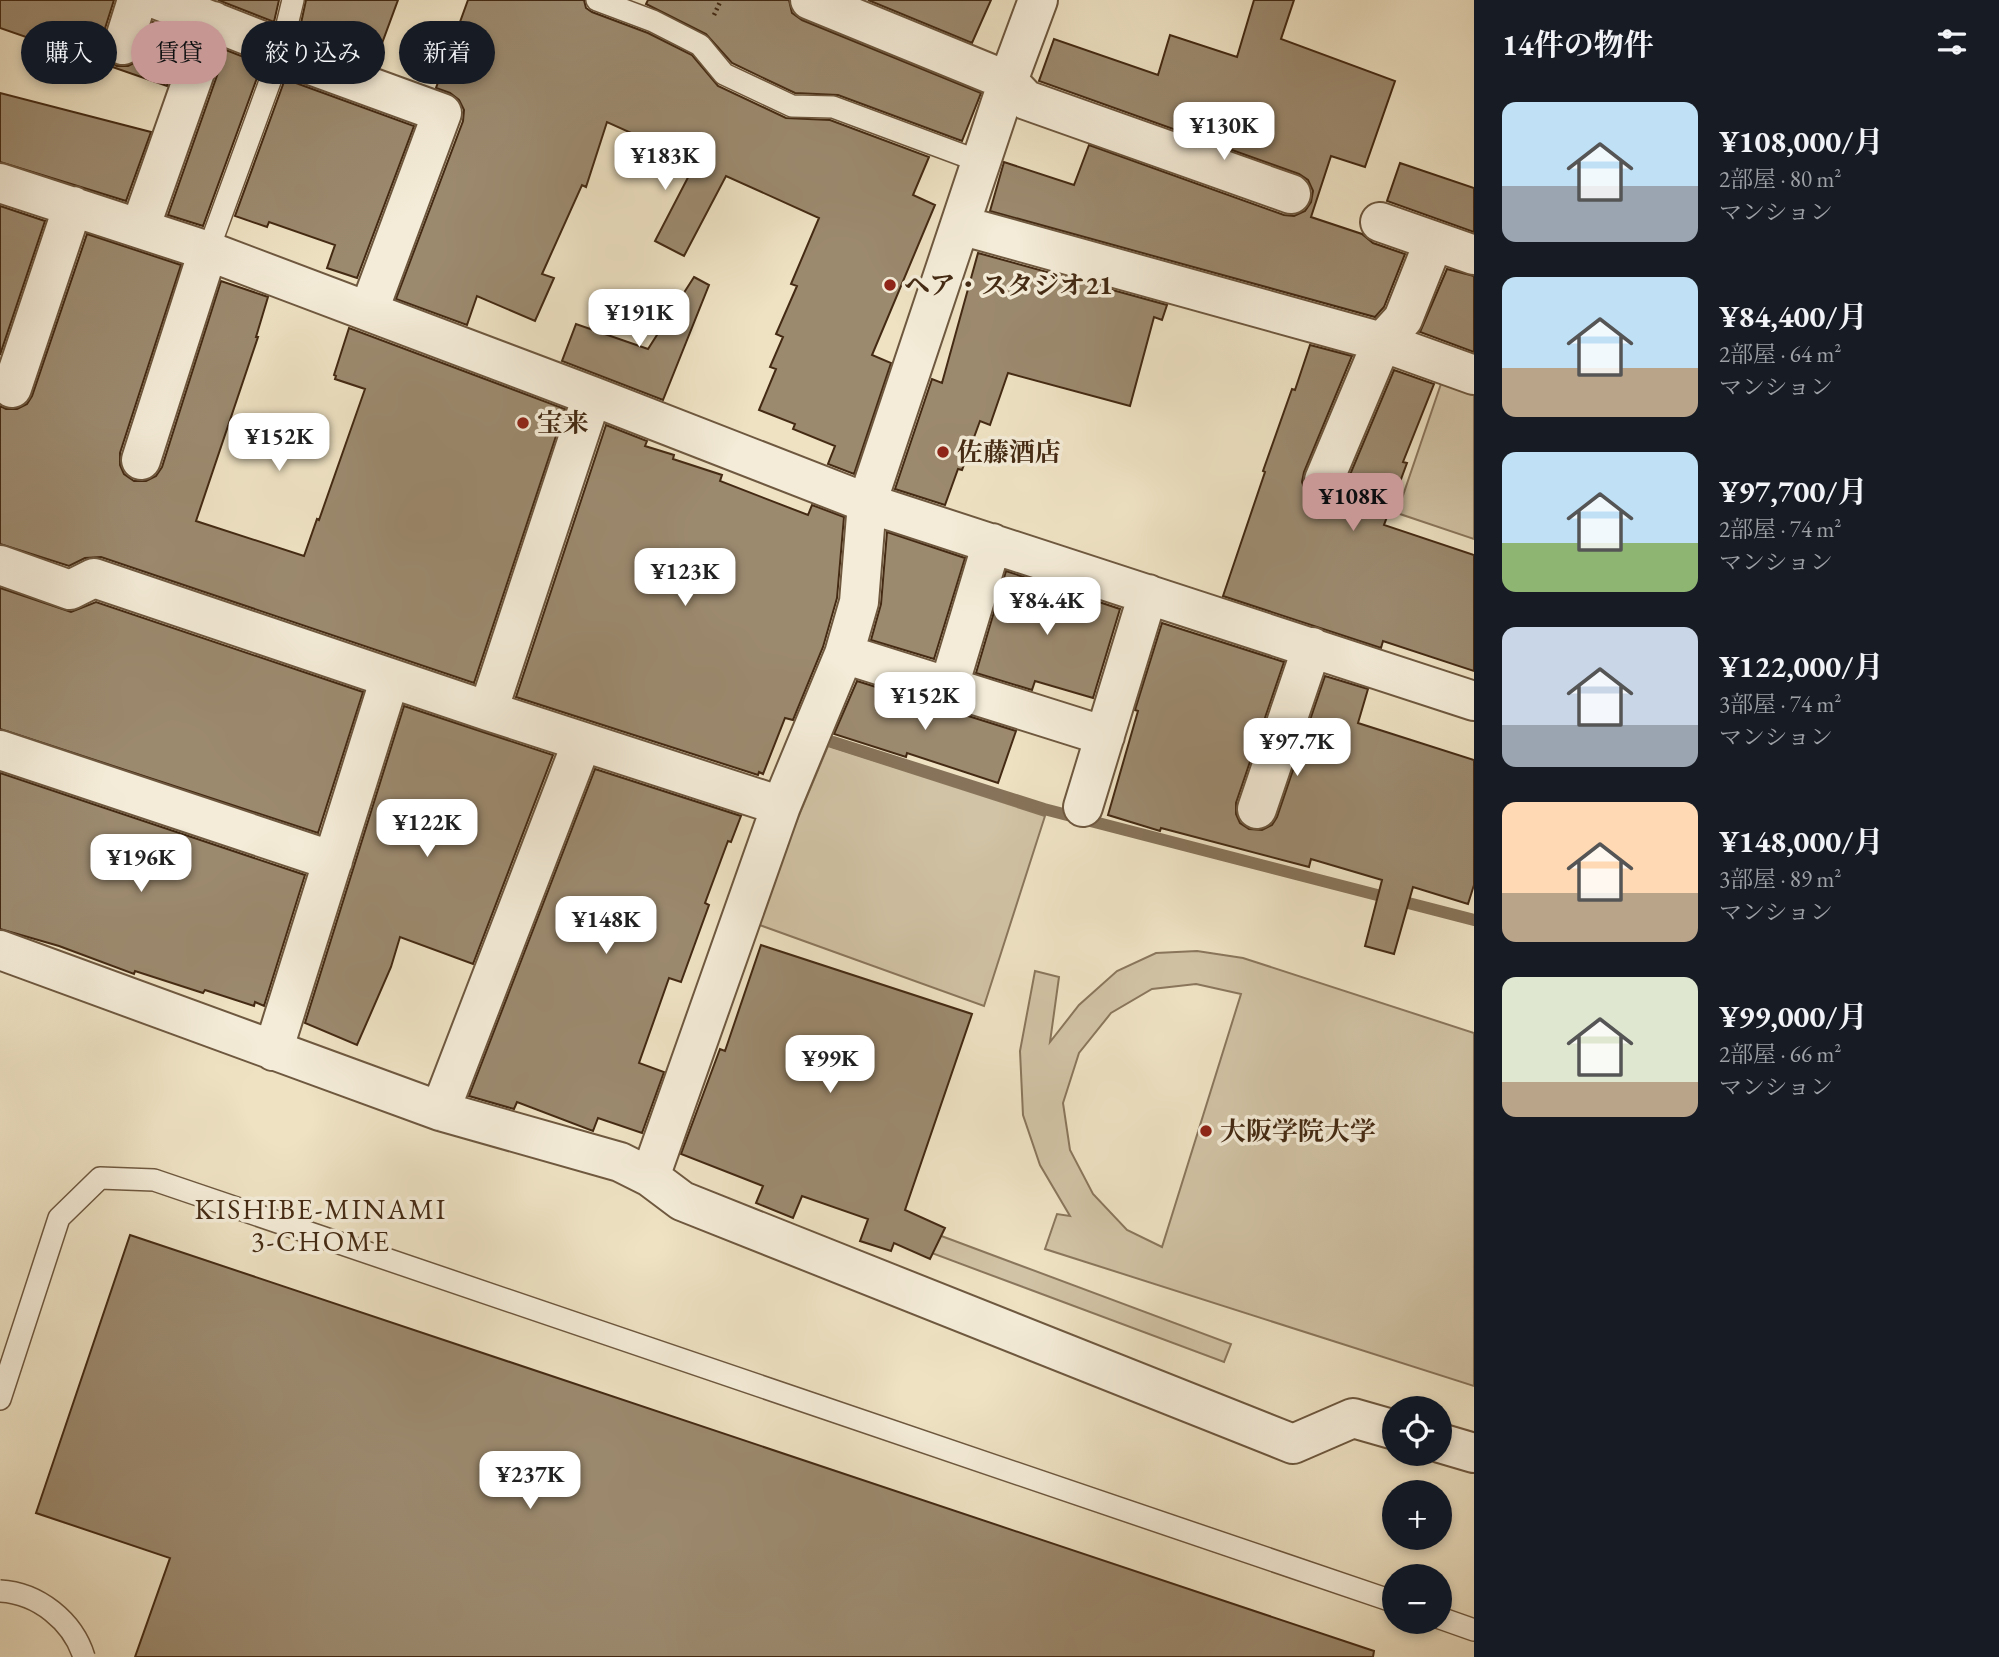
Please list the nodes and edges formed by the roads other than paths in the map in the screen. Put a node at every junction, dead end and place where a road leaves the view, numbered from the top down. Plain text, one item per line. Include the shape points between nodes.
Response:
1 (137, 0) edge
2 (158, 0) edge
3 (293, 0) edge
4 (597, 0) edge
5 (810, 0) edge
6 (1038, 0) edge
7 (213, 21) edge
8 (288, 21) edge
9 (123, 45) dead end
10 (1008, 81) junction
11 (191, 84) edge
12 (269, 84) edge
13 (362, 84) edge
14 (981, 162) junction
15 (0, 183) edge
16 (1291, 194) dead end
17 (73, 206) junction
18 (1380, 222) dead end
19 (960, 225) junction
20 (140, 228) junction
21 (1434, 241) junction
22 (208, 251) junction
23 (1474, 255) edge
24 (369, 310) junction
25 (1382, 342) junction
26 (1474, 374) edge
27 (12, 388) dead end
28 (592, 396) junction
29 (141, 460) dead end
30 (1324, 480) dead end
31 (867, 503) junction
32 (992, 543) junction
33 (0, 565) edge
34 (1148, 594) junction
35 (1312, 647) junction
36 (844, 653) junction
37 (390, 678) junction
38 (949, 686) junction
39 (1474, 701) edge
40 (488, 711) junction
41 (1105, 736) junction
42 (582, 742) junction
43 (0, 750) edge
44 (781, 806) junction
45 (1083, 807) dead end
46 (1257, 809) dead end
47 (333, 861) junction
48 (0, 950) edge
49 (273, 1051) junction
50 (440, 1111) junction
51 (650, 1177) junction
52 (0, 1399) edge
53 (1382, 1426) edge
54 (1452, 1447) edge
55 (1474, 1453) edge
56 (0, 1591) edge
57 (1382, 1597) edge
58 (1452, 1622) edge
59 (1474, 1630) edge
60 (82, 1657) edge

1 - 9 street
2 - 7 street
3 - 8 lane
4 - 14 lane via 700,45 724,74 792,106 833,107
5 - 10 street
6 - 10 street
10 - 14 street
10 - 16 street via 1026,100
11 - 20 street
12 - 22 lane
13 - 24 street via 442,113
14 - 19 street
15 - 17 street
17 - 20 street
17 - 27 street
18 - 21 street
19 - 25 street
19 - 31 street
20 - 22 street
21 - 23 street
21 - 25 street via 1403,319
22 - 24 street
22 - 29 street
24 - 28 street
25 - 26 street
25 - 30 street
28 - 31 street
28 - 40 street
31 - 32 street
31 - 36 street via 859,602
32 - 34 street
32 - 38 street
33 - 37 street via 70,590 94,578
34 - 35 street
34 - 41 street
35 - 39 street
35 - 46 street
36 - 38 street
36 - 44 street
37 - 40 street
37 - 47 street
38 - 41 street
40 - 42 street
41 - 45 street
42 - 44 street
42 - 50 street
43 - 47 street
44 - 51 street
47 - 49 street
48 - 49 street
49 - 50 street
50 - 51 street via 621,1162
51 - 53 street via 682,1200 1293,1444 1353,1418
52 - 57 lane via 59,1218 100,1178 154,1180
54 - 55 street
56 - 60 lane, bridge via 27,1597 44,1607 74,1637
58 - 59 lane

